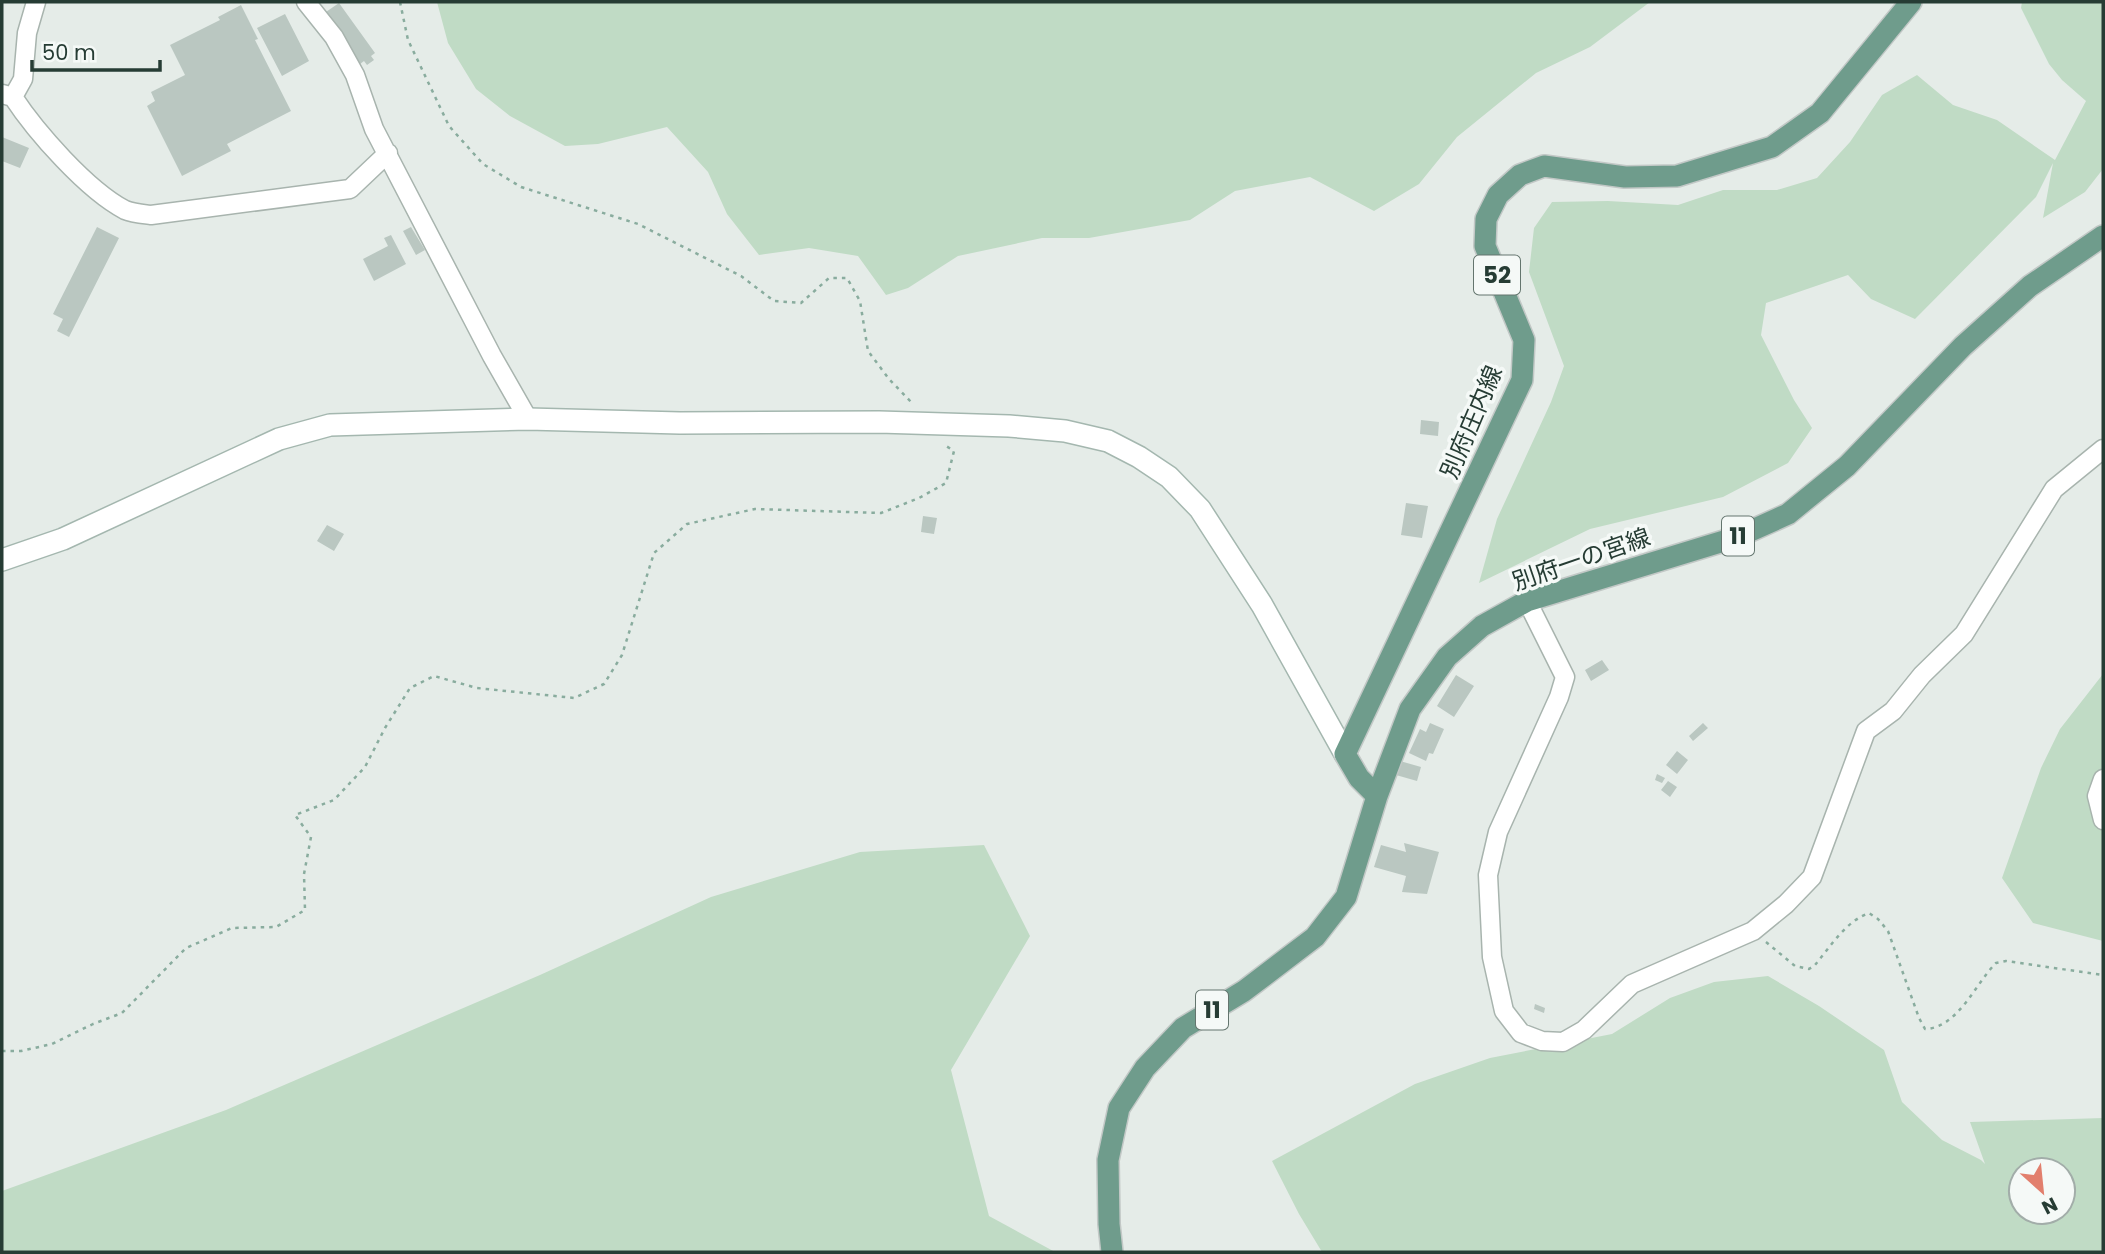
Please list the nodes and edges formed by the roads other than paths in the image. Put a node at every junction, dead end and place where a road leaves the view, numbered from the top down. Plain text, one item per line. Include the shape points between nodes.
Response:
1 (36, 2) edge
2 (306, 2) edge
3 (1911, 2) edge
4 (8, 95) edge
5 (388, 153) junction
6 (2103, 236) edge
7 (528, 419) junction
8 (2103, 449) edge
9 (2, 560) edge
10 (1527, 601) junction
11 (1345, 754) junction
12 (2103, 779) edge
13 (1377, 796) junction
14 (2103, 820) edge
15 (1112, 1252) edge

1 - 4 street via 27,33 23,79
2 - 5 street via 334,37 355,75 374,129
3 - 11 main road, 別府庄内線 / 52 via 1820,113 1772,147 1677,176 1625,177 1544,166 1520,175 1498,195 1486,219 1485,246 1524,340 1522,380
4 - 5 street via 94,189 127,211 152,215 350,188
5 - 7 street
6 - 10 main road, 別府一の宮線 / 11 via 2030,286 1972,337 1847,466 1788,514 1737,537
7 - 9 street via 330,425 279,439 63,539
7 - 11 street via 1009,426 1108,441 1169,477 1200,509 1262,605
8 - 10 street via 2054,489 1964,634 1893,711 1866,732 1812,877 1753,931 1632,984 1584,1030 1563,1042 1521,1033 1504,1011 1493,957 1488,875 1498,832 1565,677
10 - 13 main road, 別府一の宮線 / 11 via 1482,626 1447,657 1410,709
11 - 13 main road
12 - 14 street via 2097,796
13 - 15 main road, 別府一の宮線 / 11 via 1346,897 1315,937 1244,991 1183,1028 1145,1068 1119,1108 1108,1160

